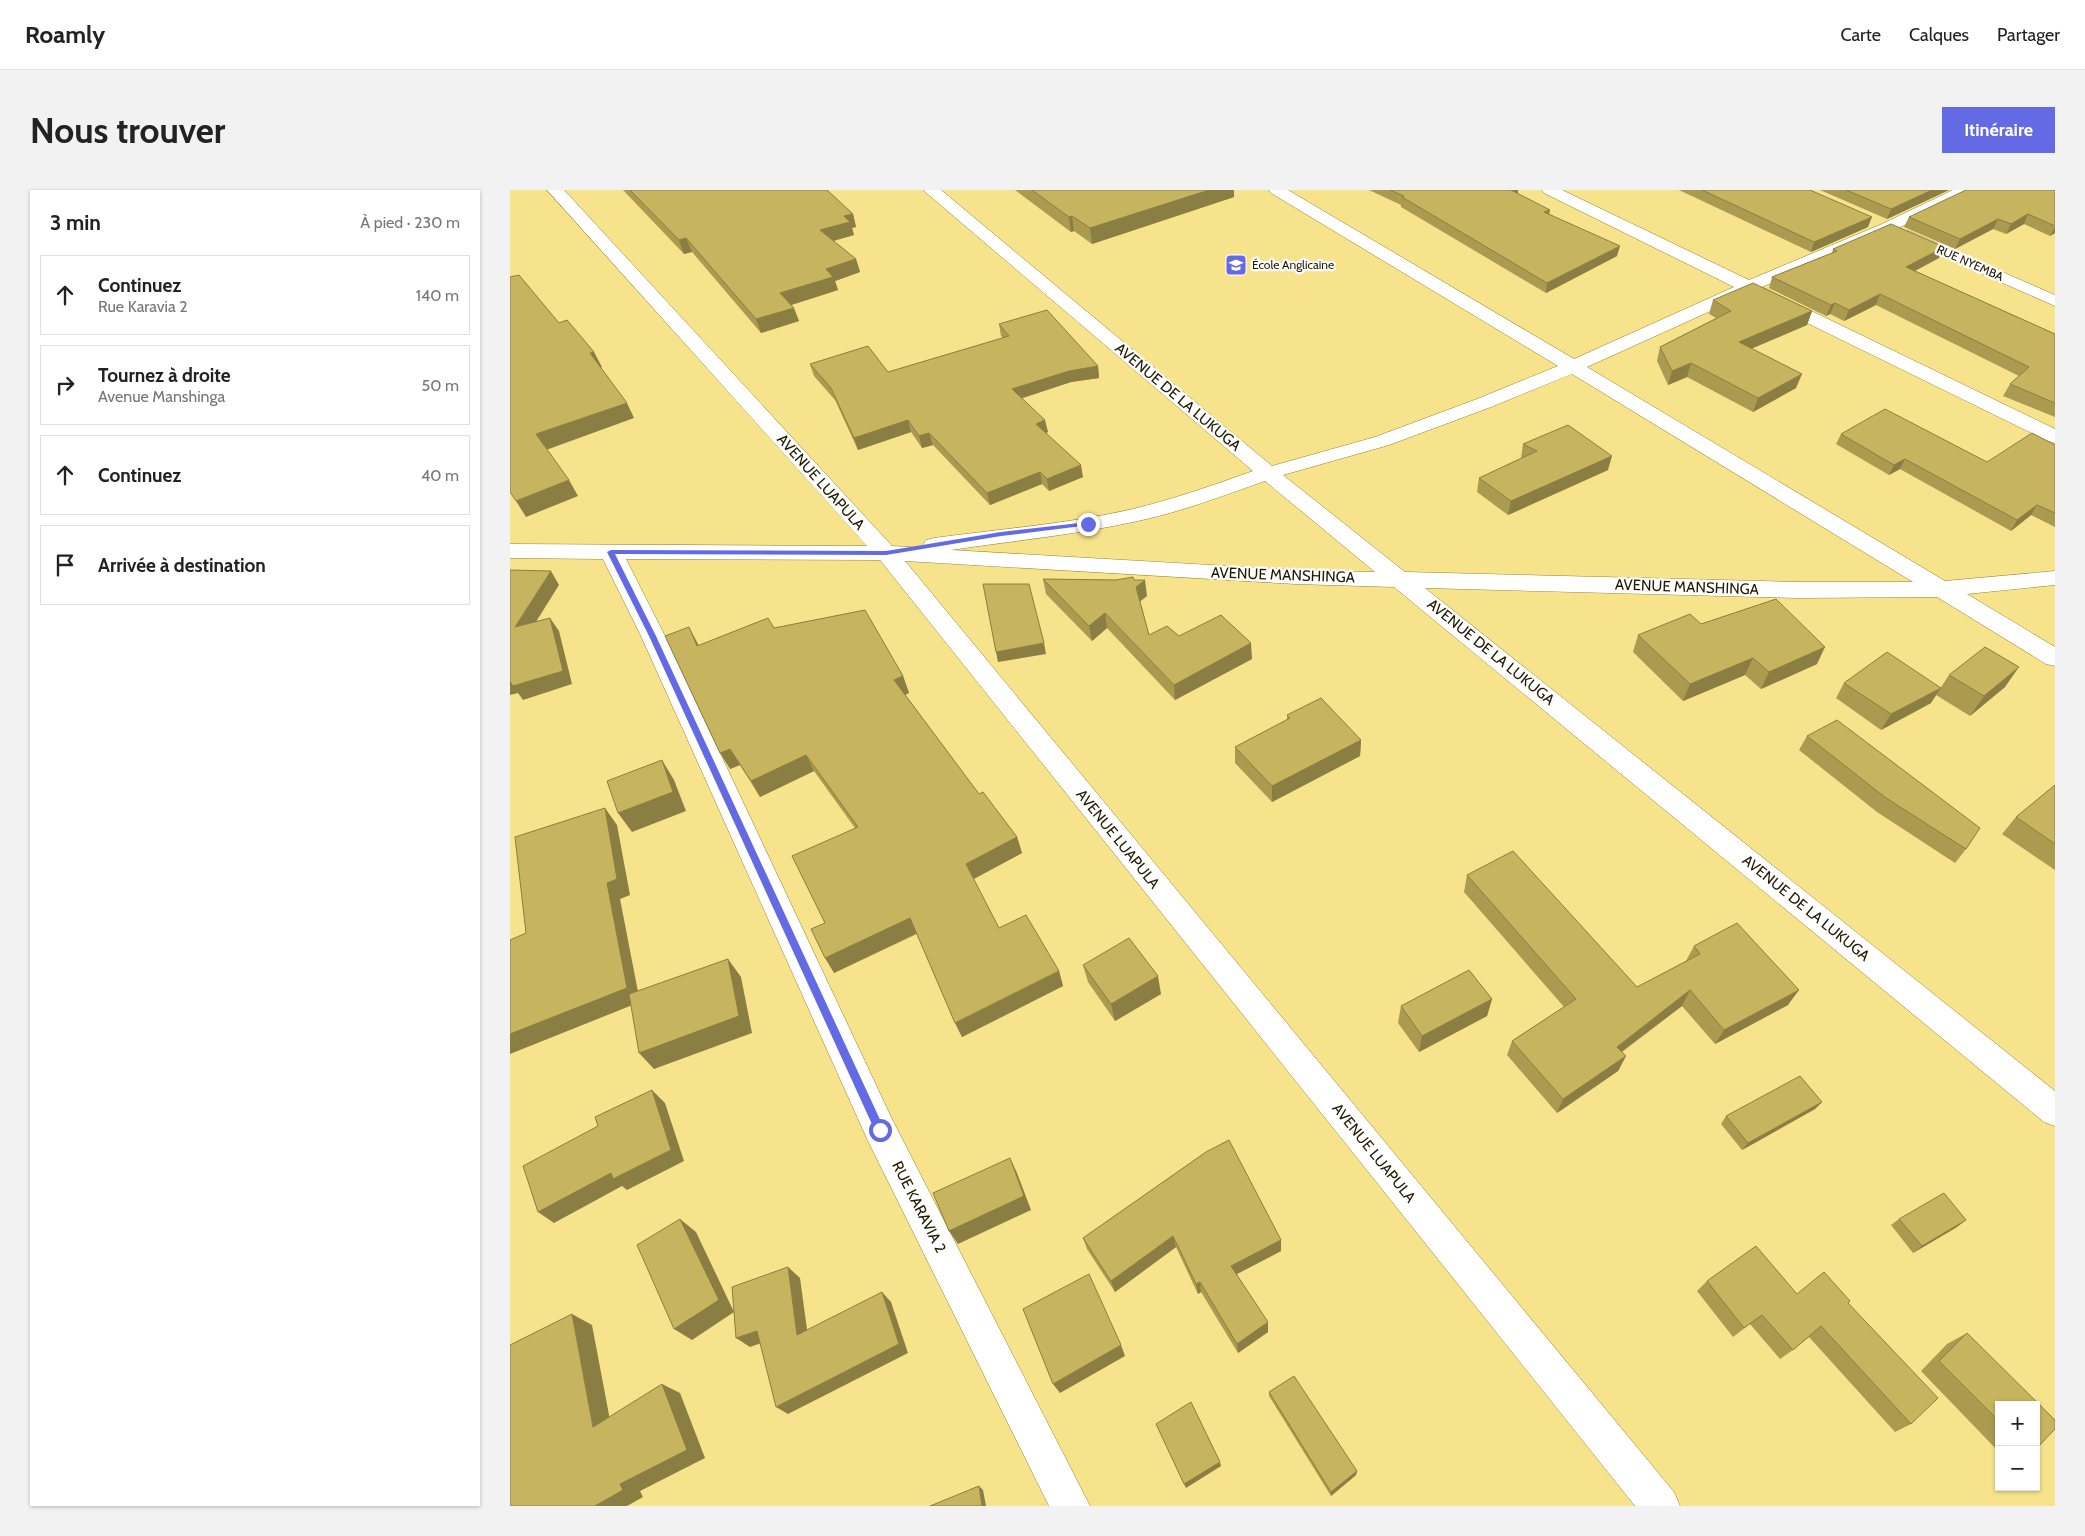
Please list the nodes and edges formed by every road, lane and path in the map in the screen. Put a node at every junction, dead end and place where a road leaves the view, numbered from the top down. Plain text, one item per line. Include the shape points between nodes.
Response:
1 (555, 190) edge
2 (931, 190) edge
3 (1277, 190) edge
4 (1550, 190) edge
5 (1965, 190) edge
6 (1880, 223) junction
7 (1748, 287) junction
8 (2055, 301) edge
9 (1572, 367) junction
10 (2055, 437) edge
11 (1268, 473) junction
12 (510, 552) edge
13 (611, 552) junction
14 (886, 553) junction
15 (2055, 578) edge
16 (1401, 579) junction
17 (1939, 590) junction
18 (2055, 658) edge
19 (2055, 1111) edge
20 (1070, 1506) edge
21 (1660, 1506) edge

1 - 14 street, AVENUE LUAPULA
2 - 11 street, AVENUE DE LA LUKUGA
3 - 9 street
4 - 7 street
5 - 6 street
6 - 7 street
6 - 8 street, RUE NYEMBA
7 - 9 street
7 - 10 street
9 - 11 street via 1382,441
9 - 17 street
11 - 14 street via 1135,515
11 - 16 street, AVENUE DE LA LUKUGA
12 - 13 street, AVENUE MANSHINGA
13 - 14 street, AVENUE MANSHINGA
13 - 20 street, RUE KARAVIA 2 via 653,636 880,1130
14 - 16 street, AVENUE MANSHINGA via 1258,575
14 - 21 street, AVENUE LUAPULA
15 - 17 street, AVENUE MANSHINGA
16 - 17 street, AVENUE MANSHINGA via 1798,590
16 - 19 street, AVENUE DE LA LUKUGA
17 - 18 street

